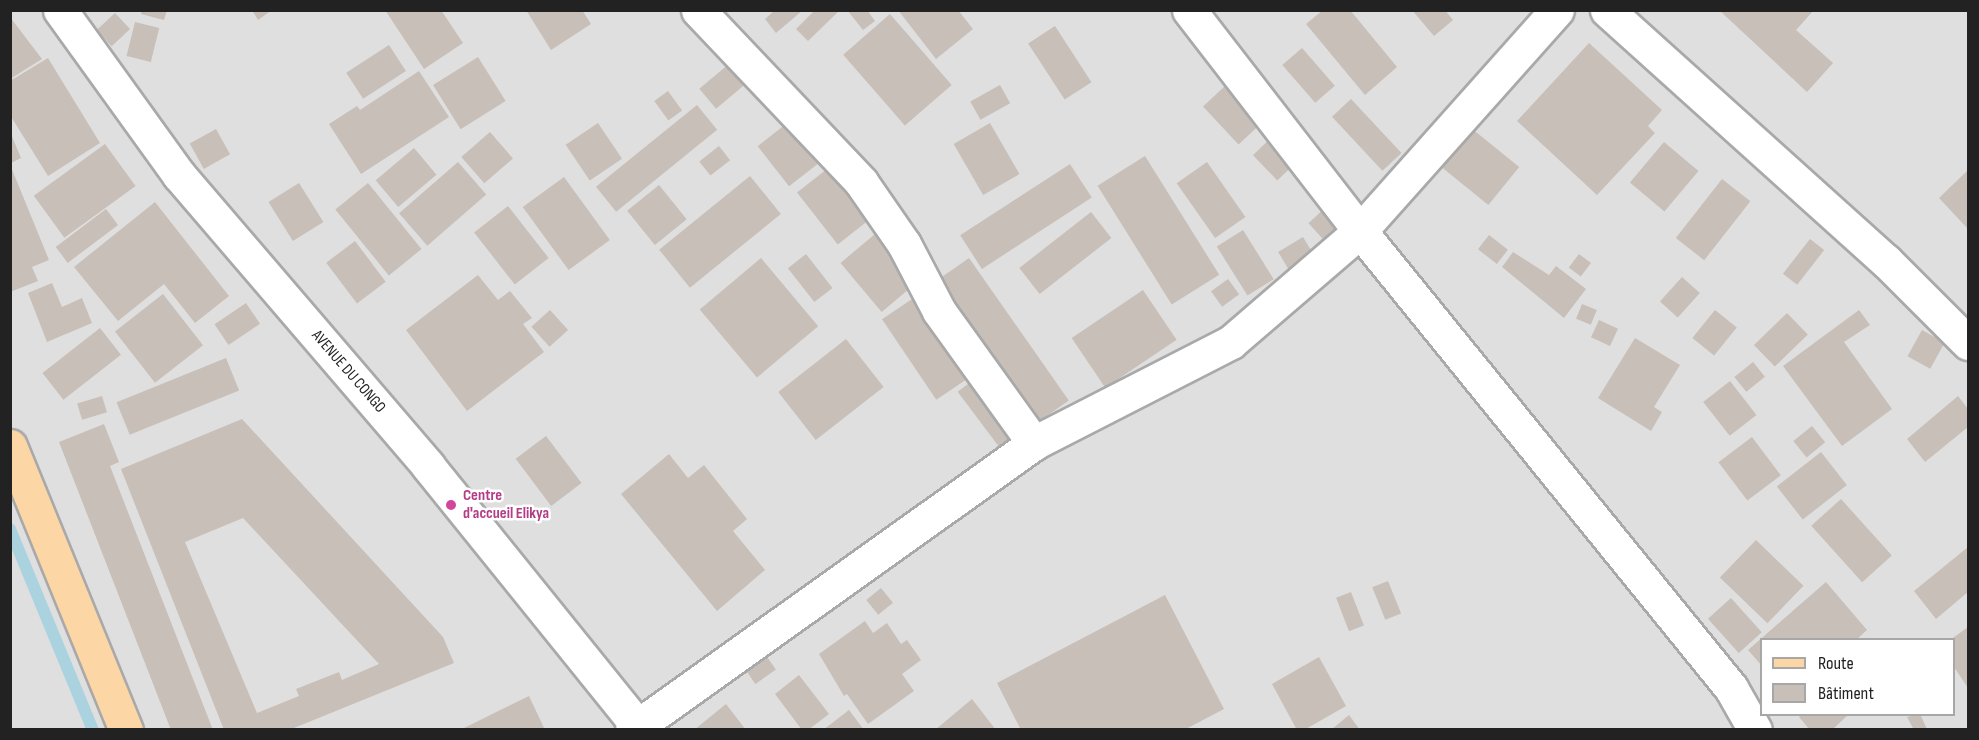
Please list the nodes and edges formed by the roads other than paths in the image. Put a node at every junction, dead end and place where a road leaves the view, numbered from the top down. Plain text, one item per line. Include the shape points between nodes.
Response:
1 (60, 10) edge
2 (698, 10) edge
3 (1189, 10) edge
4 (1557, 10) edge
5 (1607, 10) edge
6 (1360, 231) junction
7 (1968, 343) edge
8 (1034, 443) junction
9 (10, 446) edge
10 (126, 729) edge
11 (637, 729) edge
12 (1755, 729) edge

1 - 11 street, AVENUE DU CONGO via 179,175 428,466
2 - 8 street via 861,182 904,244 939,311
3 - 6 street
4 - 6 street
5 - 7 street via 1886,261
6 - 8 street via 1231,342
6 - 12 street via 1731,688
8 - 11 street
9 - 10 main road

